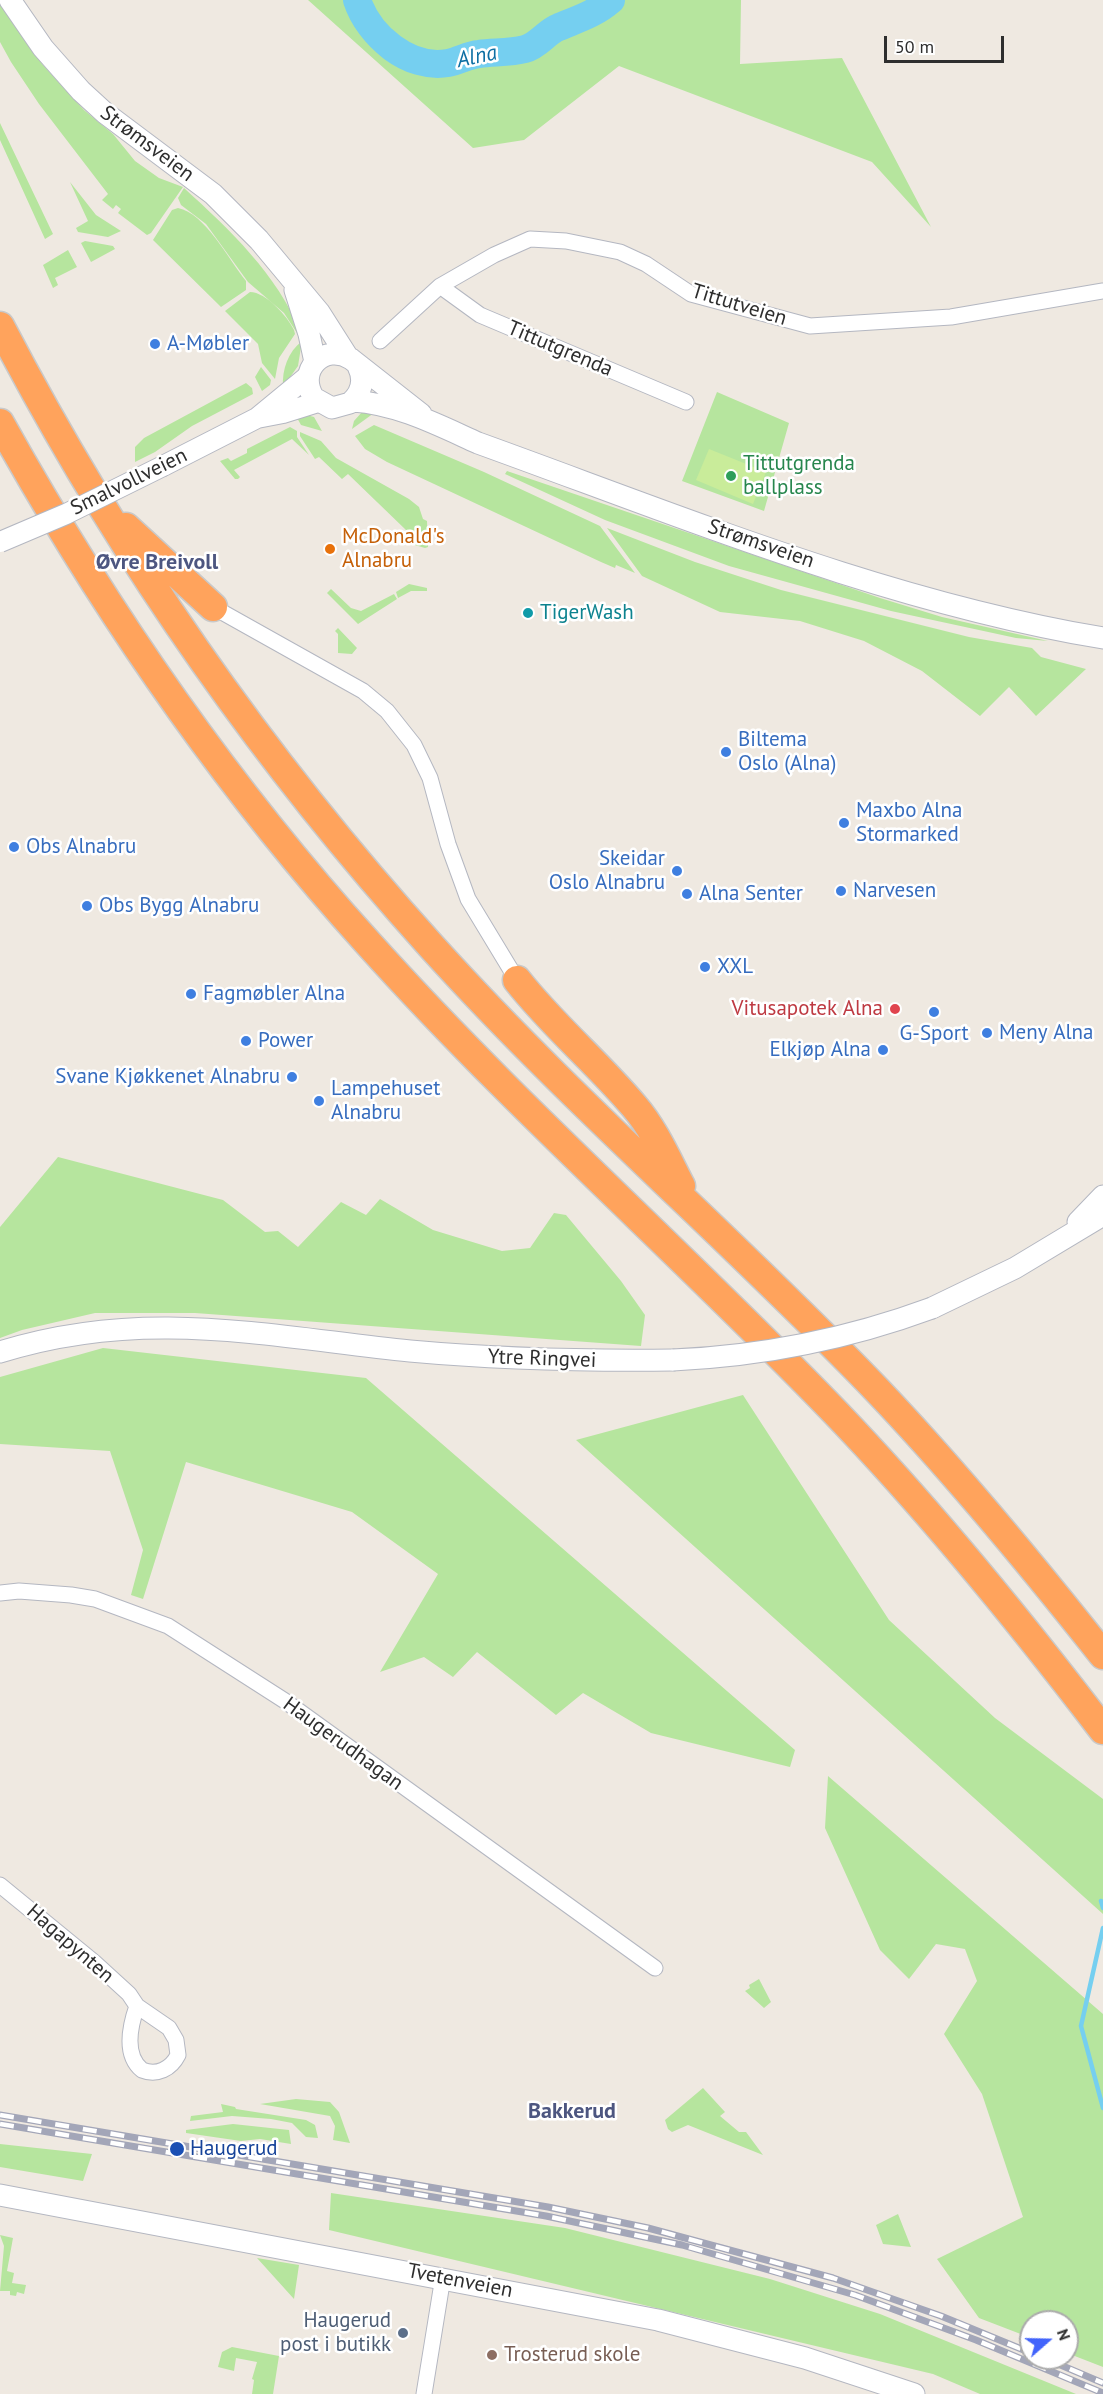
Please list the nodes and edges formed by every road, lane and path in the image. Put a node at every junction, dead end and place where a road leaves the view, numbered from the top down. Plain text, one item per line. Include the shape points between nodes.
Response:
1 (10, 0) edge
2 (291, 281) junction
3 (440, 286) junction
4 (1103, 291) edge
5 (0, 326) edge
6 (380, 341) dead end
7 (352, 361) junction
8 (311, 369) junction
9 (353, 401) junction
10 (318, 402) junction
11 (686, 402) dead end
12 (256, 418) junction
13 (428, 420) junction
14 (0, 423) edge
15 (97, 500) junction
16 (0, 542) edge
17 (213, 607) joint
18 (1103, 638) edge
19 (517, 980) joint
20 (1103, 1196) edge
21 (692, 1209) junction
22 (1103, 1215) edge
23 (1063, 1237) junction
24 (0, 1352) edge
25 (0, 1593) edge
26 (1103, 1655) edge
27 (1103, 1730) edge
28 (0, 1885) edge
29 (655, 1968) dead end
30 (137, 2006) dead end
31 (0, 2194) edge
32 (443, 2277) junction
33 (424, 2394) edge
34 (914, 2394) edge

1 - 2 main road, Strømsveien via 43,48 81,92 213,194 259,240
2 - 7 main road, Strømsveien via 320,312
2 - 8 main road, Strømsveien via 309,334
3 - 4 street, Tittutveien via 530,239 566,241 620,252 691,294 810,326 951,317
3 - 6 street, Tittutveien
3 - 11 street, Tittutgrenda via 480,315
5 - 15 highway
7 - 8 main road via 327,354
7 - 9 main road via 361,373 361,388
7 - 13 main road, Strømsveien via 393,389
8 - 10 main road via 310,393
8 - 12 street, Smalvollveien
9 - 10 main road via 332,408
9 - 13 main road, Strømsveien via 383,405
10 - 12 street, Smalvollveien
12 - 16 street, Smalvollveien, bridge via 66,514
13 - 18 main road, Strømsveien via 478,443 899,590 980,613
14 - 27 highway via 73,548 147,662 315,883 484,1066 840,1417 955,1545
15 - 17 highway
15 - 21 highway via 206,665 355,858 435,950
17 - 19 street via 363,691 387,711 414,745 430,778 468,899
19 - 21 highway via 560,1031 635,1106
20 - 23 main road, Ytre Ringvei
21 - 26 highway via 875,1388 963,1485
22 - 23 main road, Ytre Ringvei
23 - 24 main road, Ytre Ringvei, bridge via 989,1282 932,1308 850,1335 735,1356 674,1360 472,1356 176,1326 98,1330
25 - 29 street, Haugerudhagan via 79,1596 168,1626 285,1701
28 - 30 street, Hagapynten via 94,1962
31 - 32 main road, Tvetenveien
32 - 33 street
32 - 34 main road, Tvetenveien via 728,2337

